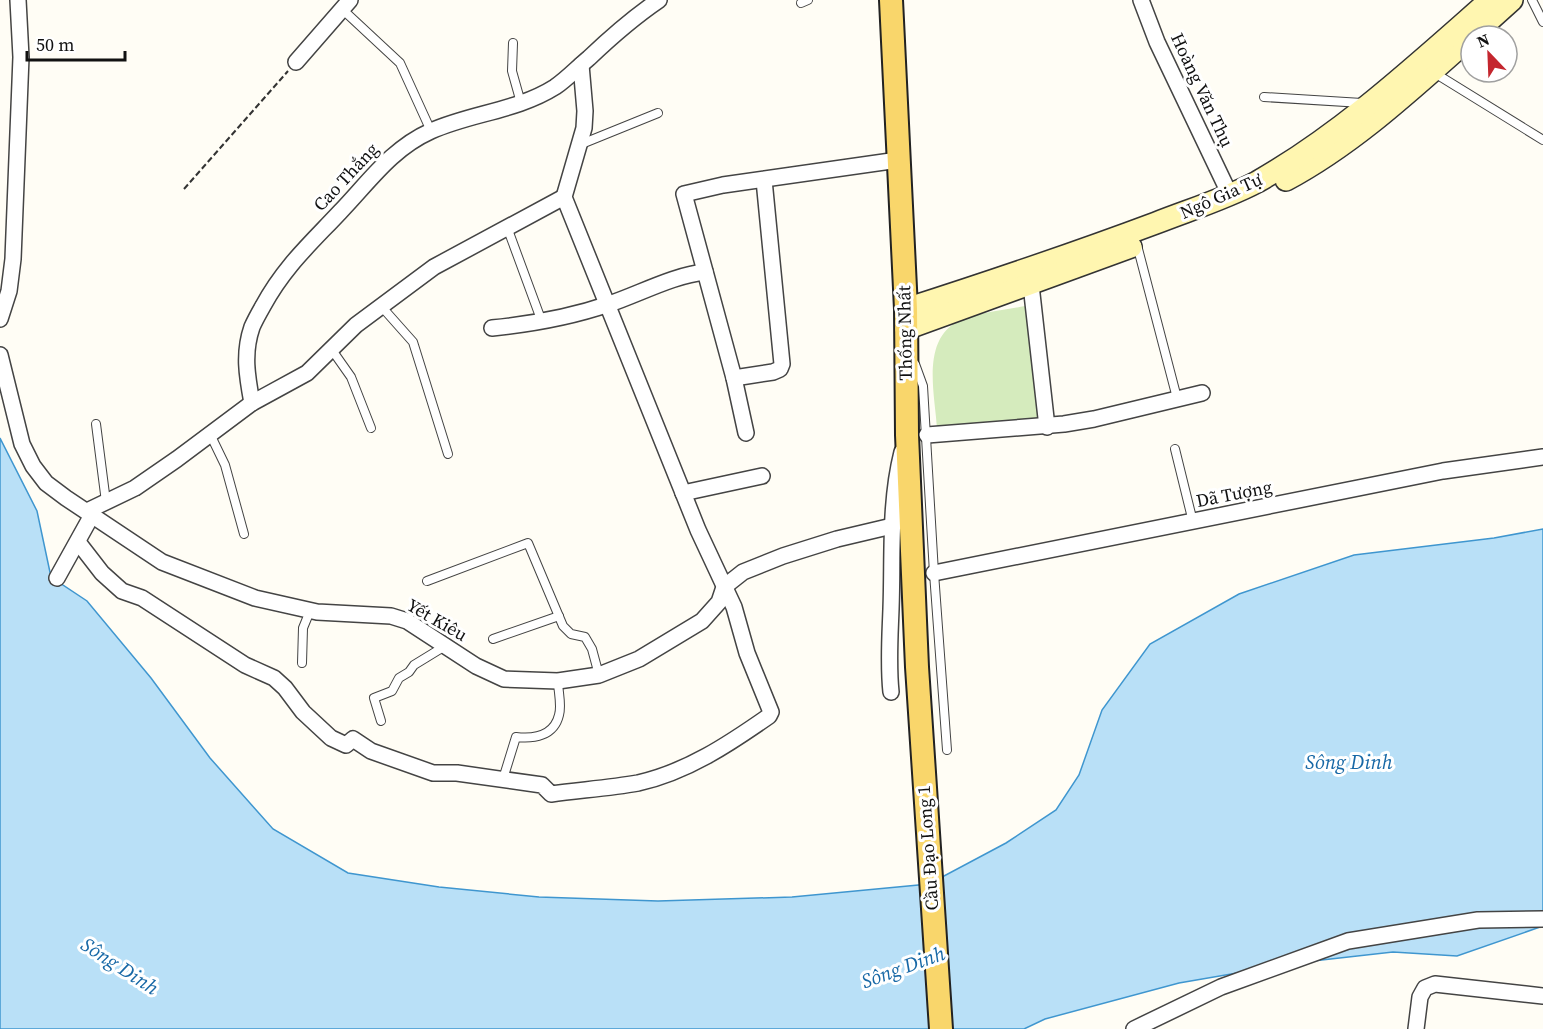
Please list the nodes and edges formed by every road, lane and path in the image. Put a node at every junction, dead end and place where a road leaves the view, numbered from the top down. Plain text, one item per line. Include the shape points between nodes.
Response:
1 (18, 0) edge
2 (659, 0) edge
3 (891, 0) edge
4 (1141, 0) edge
5 (1490, 0) edge
6 (1512, 0) edge
7 (1532, 0) edge
8 (346, 5) edge
9 (1543, 22) edge
10 (1485, 24) edge
11 (513, 43) dead end
12 (1459, 44) edge
13 (296, 62) joint
14 (581, 65) junction
15 (1427, 65) junction
16 (1264, 98) dead end
17 (520, 103) junction
18 (1375, 110) junction
19 (658, 113) dead end
20 (431, 131) junction
21 (1543, 140) edge
22 (578, 146) junction
23 (898, 160) junction
24 (764, 180) junction
25 (184, 189) dead end
26 (564, 197) junction
27 (1233, 201) junction
28 (507, 228) junction
29 (1137, 245) junction
30 (1109, 248) junction
31 (705, 272) junction
32 (1029, 277) junction
33 (607, 305) junction
34 (381, 306) junction
35 (0, 319) edge
36 (543, 322) junction
37 (492, 327) dead end
38 (906, 327) junction
39 (332, 350) junction
40 (0, 355) edge
41 (734, 378) junction
42 (1202, 393) dead end
43 (1178, 398) junction
44 (252, 403) junction
45 (96, 424) dead end
46 (1047, 427) junction
47 (371, 428) dead end
48 (746, 433) dead end
49 (210, 434) junction
50 (917, 435) junction
51 (1175, 449) dead end
52 (448, 454) dead end
53 (1543, 456) edge
54 (762, 476) dead end
55 (683, 494) junction
56 (106, 502) junction
57 (90, 513) junction
58 (1193, 522) junction
59 (892, 526) junction
60 (244, 534) dead end
61 (78, 542) junction
62 (934, 573) junction
63 (57, 578) dead end
64 (427, 581) dead end
65 (724, 587) junction
66 (310, 611) junction
67 (559, 616) junction
68 (493, 639) dead end
69 (445, 646) junction
70 (302, 663) dead end
71 (917, 667) joint
72 (599, 675) junction
73 (558, 681) junction
74 (891, 692) dead end
75 (381, 721) dead end
76 (947, 750) dead end
77 (503, 778) junction
78 (1543, 919) edge
79 (1543, 996) edge
80 (941, 1029) edge
81 (1134, 1029) edge
82 (1416, 1029) edge

1 - 35 street via 21,57 13,259
2 - 14 street, Cao Thắng
3 - 23 main road, Thống Nhất
4 - 27 street, Hoàng Văn Thụ
5 - 15 main road, Ngô Gia Tự
6 - 10 main road, Ngô Gia Tự
7 - 9 lane
8 - 13 street
8 - 20 lane via 400,63
11 - 17 lane via 512,71
12 - 15 main road, Ngô Gia Tự
13 - 25 path
14 - 17 street, Cao Thắng via 556,87
14 - 22 street via 585,111
15 - 18 main road, Ngô Gia Tự
15 - 21 lane
16 - 18 lane
17 - 20 street, Cao Thắng
18 - 27 main road, Ngô Gia Tự via 1255,183
19 - 22 lane
20 - 44 street, Cao Thắng via 384,162 298,254 274,286 253,325 246,352
22 - 26 street
23 - 24 street
23 - 38 main road, Thống Nhất
24 - 31 street via 684,194
24 - 41 street via 782,364 773,372
26 - 28 street
26 - 33 street
27 - 29 main road, Ngô Gia Tự
27 - 30 main road, Ngô Gia Tự
28 - 34 street via 434,267
28 - 36 lane
29 - 30 main road, Ngô Gia Tự
29 - 43 lane
30 - 32 main road, Ngô Gia Tự
31 - 33 street
31 - 41 street
32 - 38 main road, Ngô Gia Tự
32 - 46 street
33 - 36 street
33 - 55 street
34 - 39 street
34 - 52 lane via 412,342
36 - 37 street
38 - 50 main road, Thống Nhất
39 - 44 street via 307,373
39 - 47 lane via 351,376
40 - 57 street, Yết Kiêu via 22,444 33,466 46,483
41 - 48 street
42 - 43 street
43 - 46 street
44 - 49 street
45 - 56 lane
46 - 50 street
49 - 56 street via 135,488
49 - 60 lane via 225,465
50 - 59 street via 895,480
50 - 62 lane
50 - 71 main road, Thống Nhất
51 - 58 lane
53 - 58 street, Dã Tượng via 1443,471
54 - 55 street
55 - 65 street
56 - 57 street
57 - 61 street
57 - 66 street, Yết Kiêu via 162,562 255,598
58 - 62 street, Dã Tượng
59 - 65 street, Yết Kiêu via 783,556 743,573
59 - 74 street via 888,667
61 - 63 street
61 - 77 street via 122,591 150,603 245,665 274,678 332,738 346,745 353,739 371,751 433,773
62 - 76 lane
64 - 67 lane via 528,543
65 - 72 street, Yết Kiêu via 718,602 702,621 639,659
65 - 77 street via 771,712 769,716 701,760 639,783 551,794 542,785
66 - 69 street, Yết Kiêu via 391,616 407,621
66 - 70 lane via 303,628
67 - 68 lane
67 - 72 lane via 571,634 585,637
69 - 73 street, Yết Kiêu via 504,679
69 - 75 lane via 414,665 399,678 392,691 374,698
71 - 80 main road, Cầu Đạo Long 1
72 - 73 street, Yết Kiêu
73 - 77 lane via 560,715 552,730 532,739 516,737
78 - 81 street via 1478,921 1348,941 1221,987
79 - 82 street via 1435,984 1425,988 1420,997

